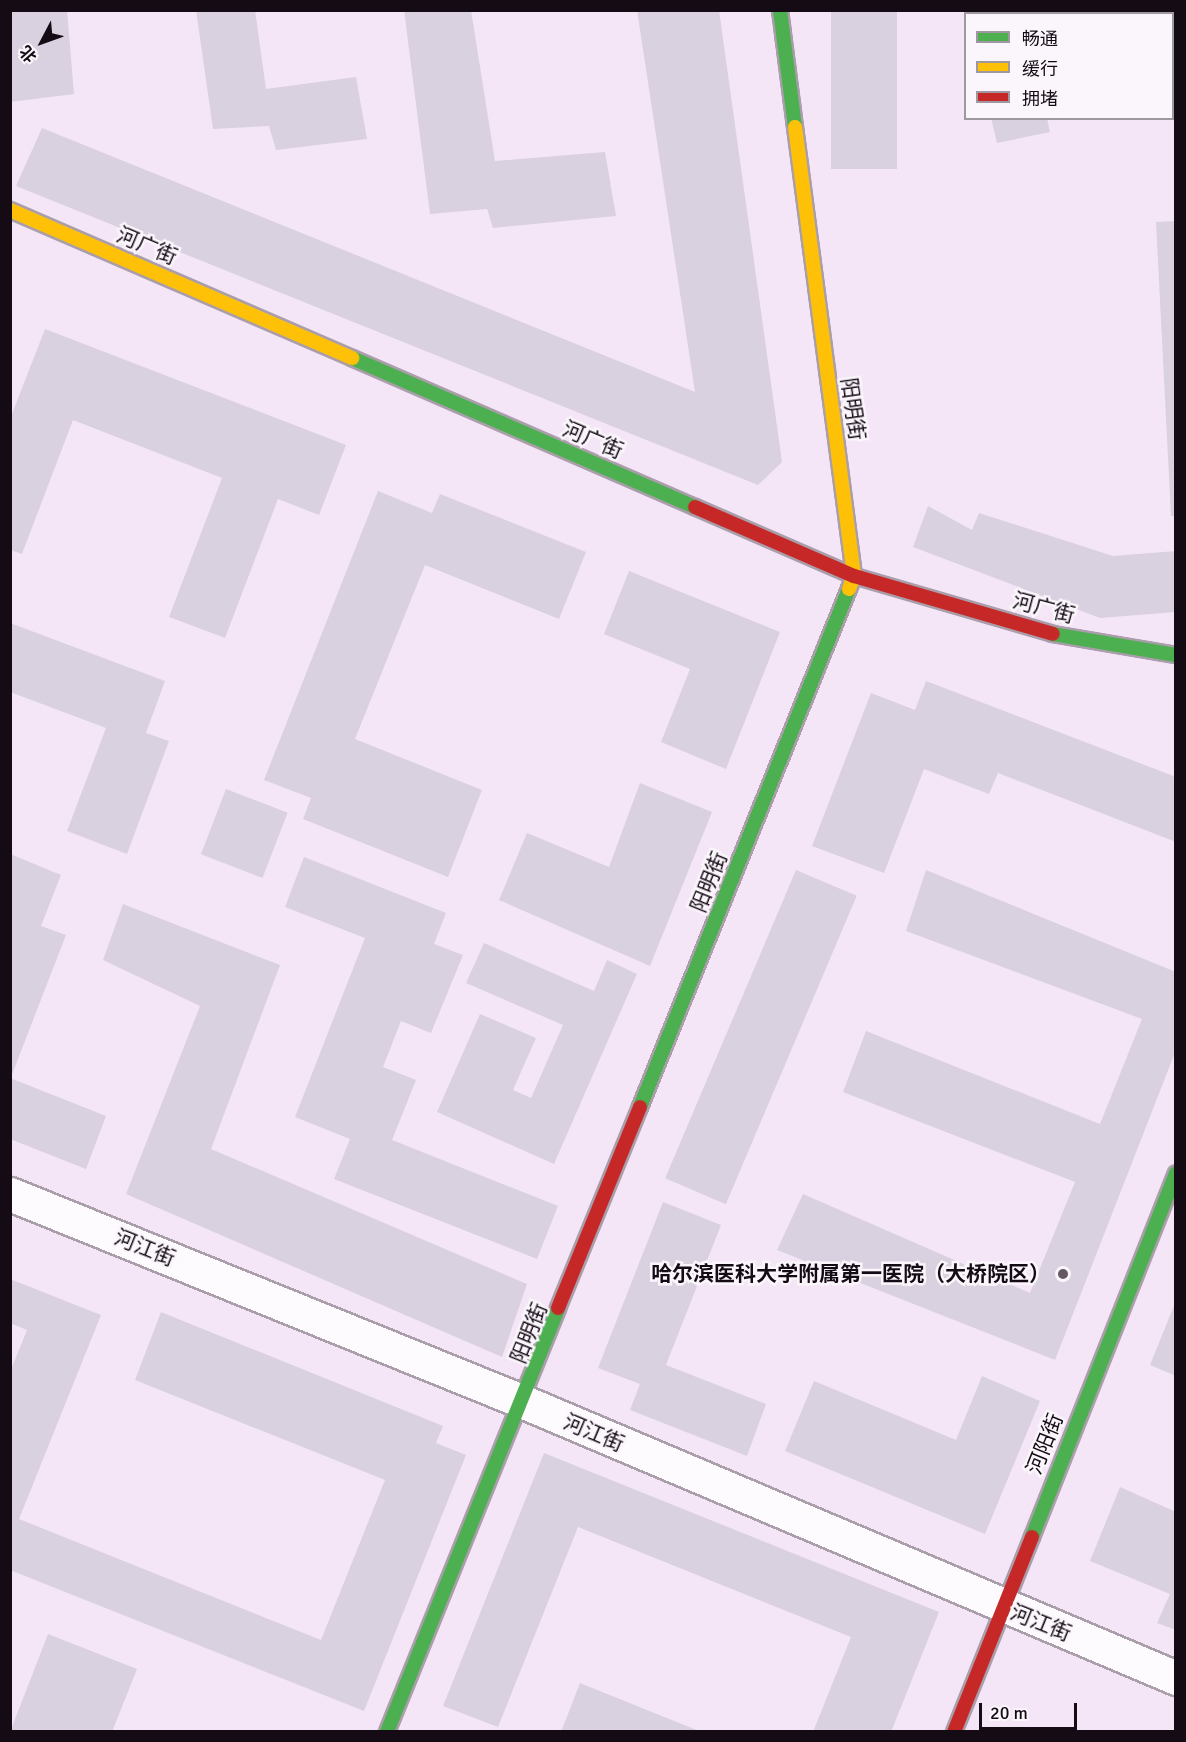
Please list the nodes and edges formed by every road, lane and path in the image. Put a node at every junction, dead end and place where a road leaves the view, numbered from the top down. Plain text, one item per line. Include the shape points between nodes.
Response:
1 (780, 10) edge
2 (10, 210) edge
3 (854, 576) junction
4 (1176, 655) edge
5 (1176, 1173) edge
6 (10, 1194) edge
7 (524, 1402) junction
8 (1002, 1608) junction
9 (1176, 1678) edge
10 (387, 1731) edge
11 (954, 1731) edge

1 - 3 street, 阳明街
2 - 3 street, 河广街
3 - 4 street, 河广街 via 1060,636
3 - 7 street, 阳明街
5 - 8 street, 河阳街
6 - 7 street, 河江街
7 - 8 street, 河江街
7 - 10 street, 阳明街
8 - 9 street, 河江街
8 - 11 street, 河阳街

